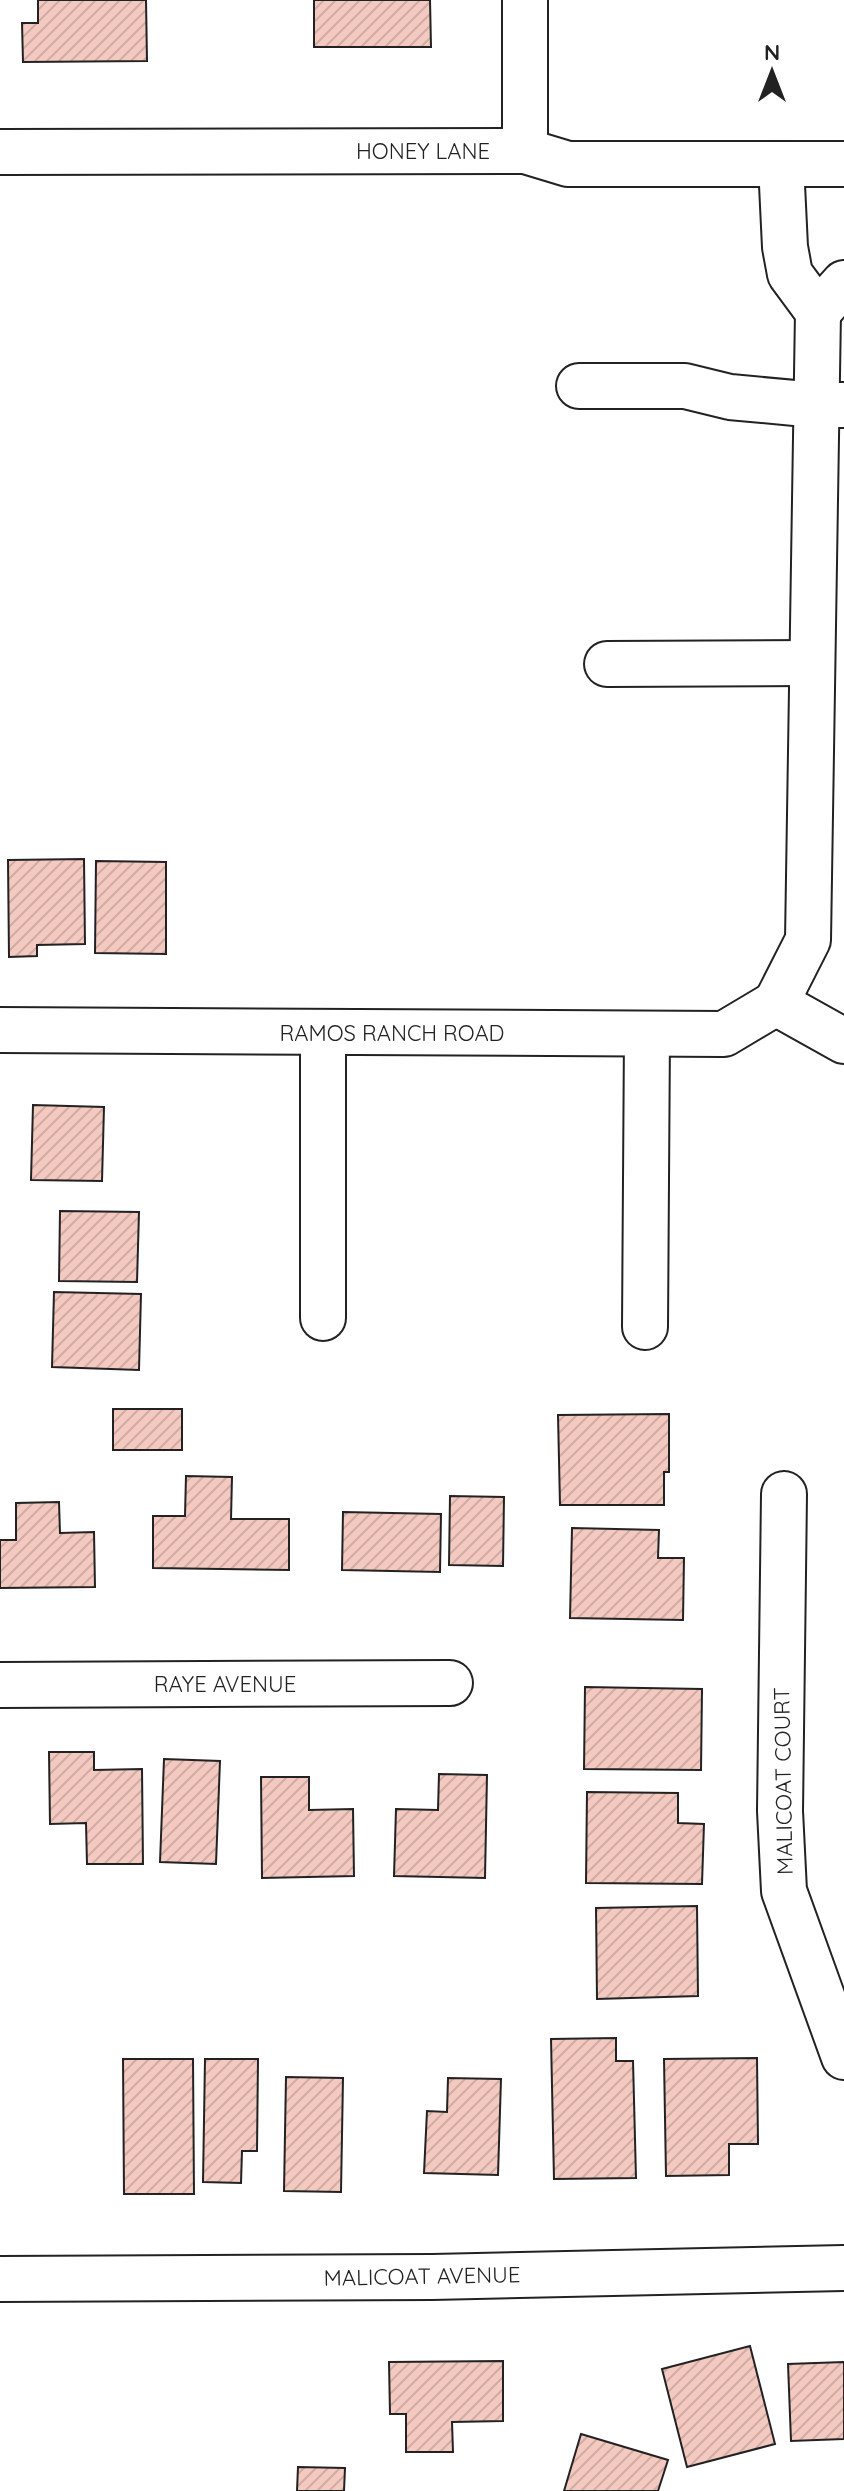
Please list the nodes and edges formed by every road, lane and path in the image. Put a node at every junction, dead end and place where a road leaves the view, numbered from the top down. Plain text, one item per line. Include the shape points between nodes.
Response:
1 (525, 0) edge
2 (525, 151) junction
3 (0, 152) edge
4 (781, 164) junction
5 (844, 164) edge
6 (831, 298) edge
7 (579, 386) dead end
8 (830, 405) edge
9 (812, 663) junction
10 (607, 664) dead end
11 (827, 729) edge
12 (776, 1003) junction
13 (0, 1030) edge
14 (323, 1032) junction
15 (647, 1034) junction
16 (844, 1041) edge
17 (323, 1318) dead end
18 (645, 1327) dead end
19 (784, 1494) dead end
20 (450, 1683) dead end
21 (0, 1685) edge
22 (844, 2057) edge
23 (844, 2268) edge
24 (0, 2279) edge

1 - 2 street
2 - 3 street, HONEY LANE
2 - 4 street, HONEY LANE via 568,164
4 - 5 street, HONEY LANE
4 - 6 street via 790,274
6 - 8 street
7 - 8 street via 685,386 730,397
8 - 9 street
9 - 10 street
9 - 11 street
11 - 12 street via 808,940
12 - 15 street, RAMOS RANCH ROAD via 724,1034
12 - 16 street
13 - 14 street, RAMOS RANCH ROAD
14 - 15 street, RAMOS RANCH ROAD
14 - 17 street
15 - 18 street
19 - 22 street, MALICOAT COURT via 784,1891
20 - 21 street, RAYE AVENUE
23 - 24 street, MALICOAT AVENUE

